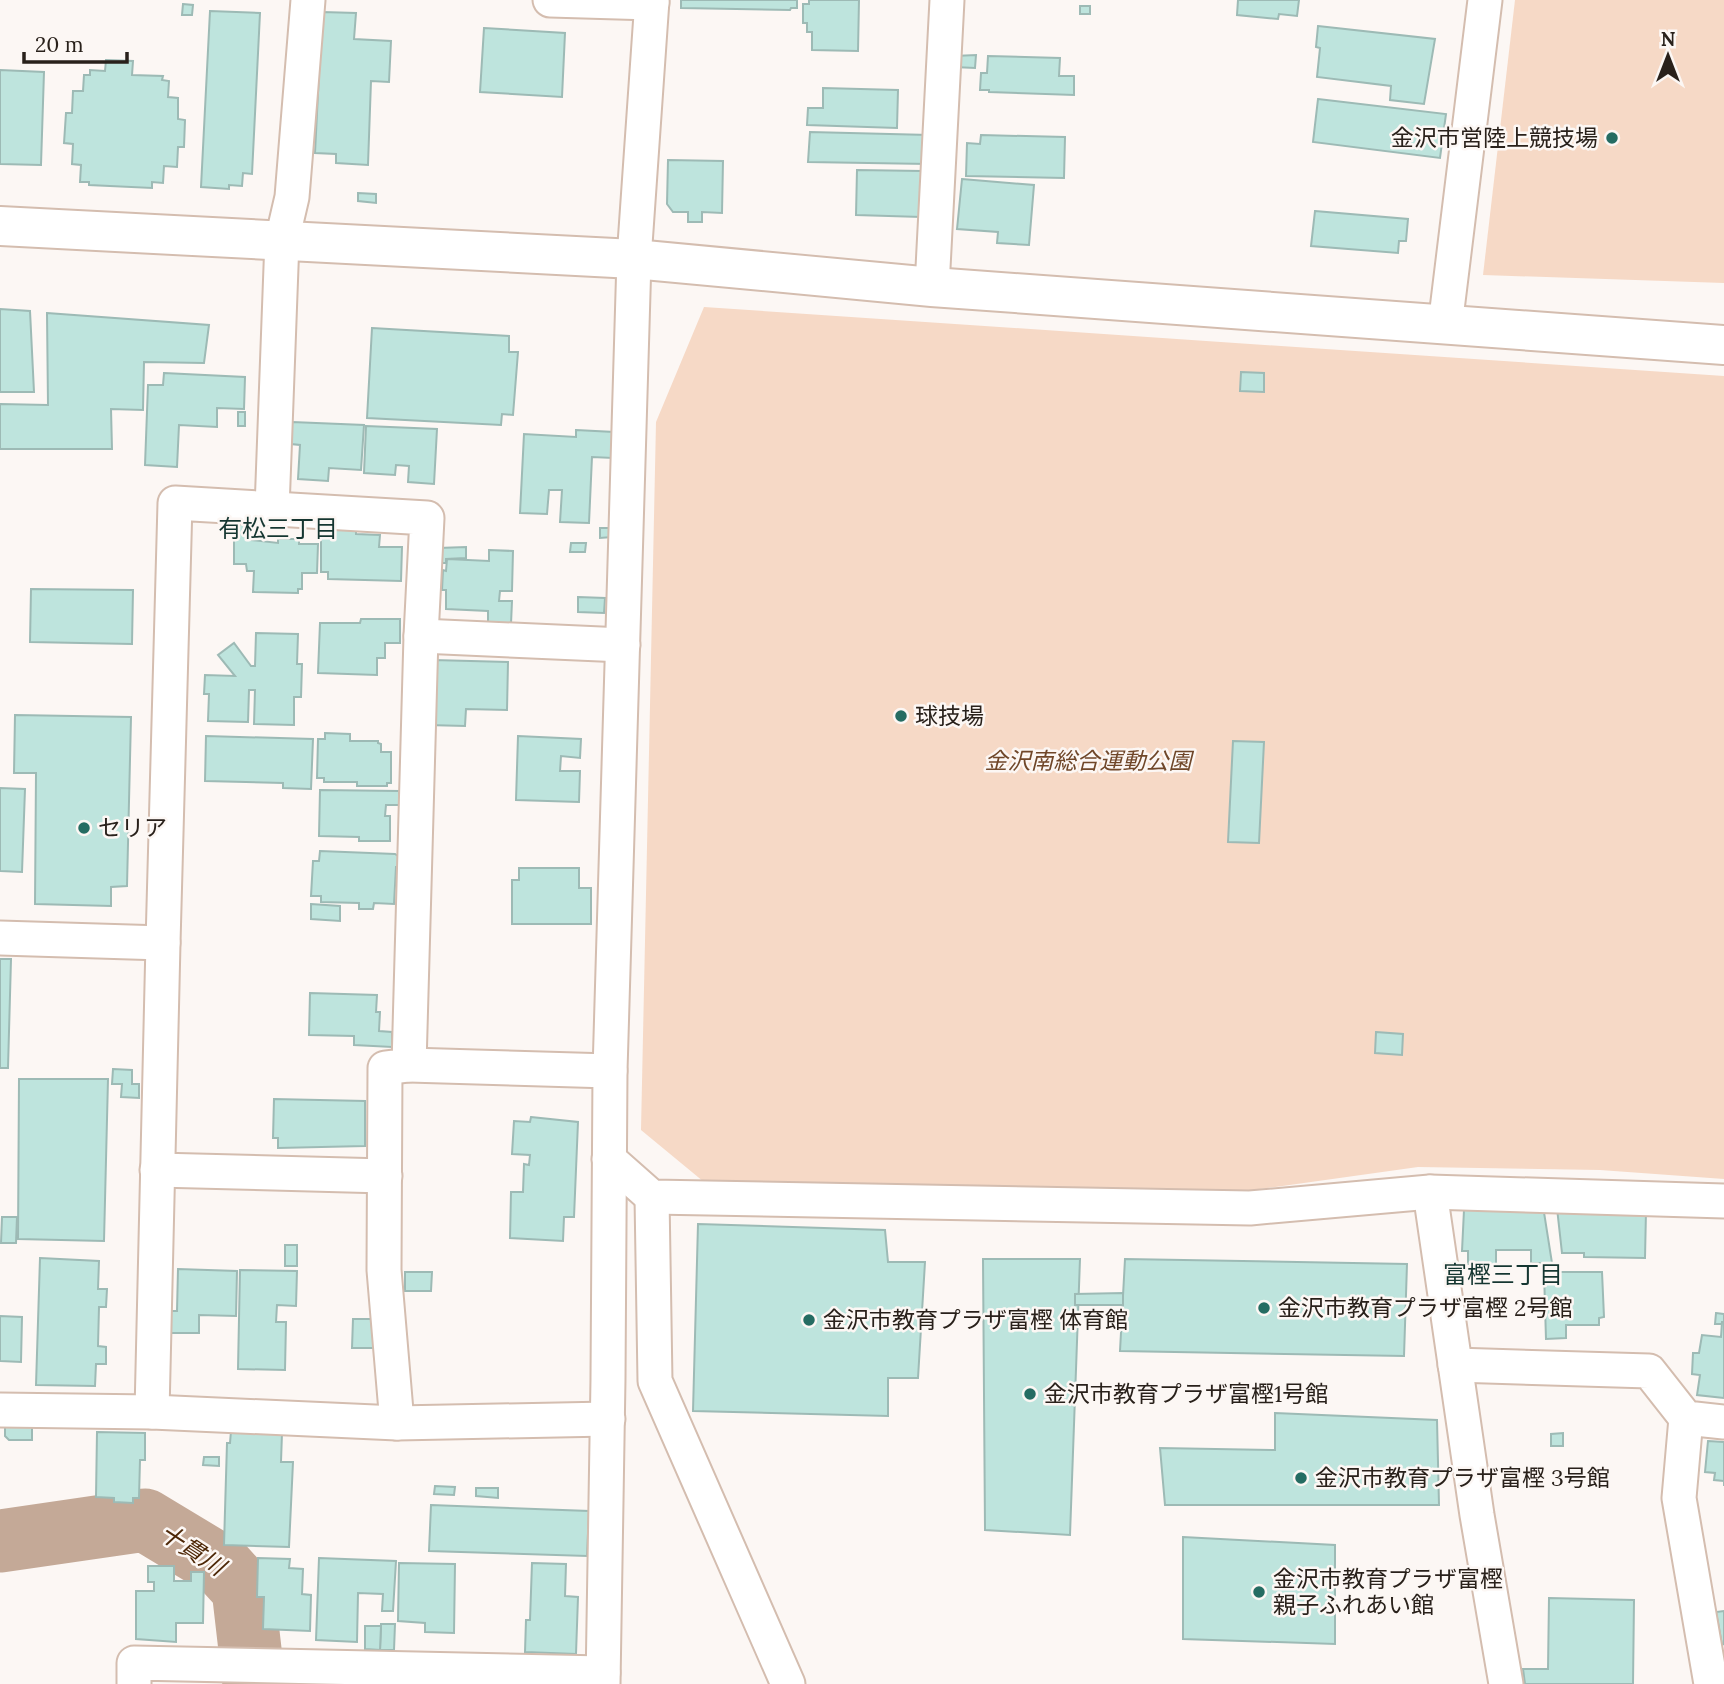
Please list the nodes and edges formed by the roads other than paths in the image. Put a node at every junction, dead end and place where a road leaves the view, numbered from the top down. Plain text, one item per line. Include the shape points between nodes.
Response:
1 (308, 0) edge
2 (550, 0) edge
3 (947, 0) edge
4 (1485, 0) edge
5 (652, 2) edge
6 (0, 226) edge
7 (282, 240) junction
8 (634, 259) junction
9 (932, 287) junction
10 (1445, 326) junction
11 (1724, 345) edge
12 (272, 509) junction
13 (421, 636) junction
14 (623, 645) junction
15 (0, 938) edge
16 (163, 943) junction
17 (409, 1065) junction
18 (610, 1071) junction
19 (609, 1159) junction
20 (157, 1170) junction
21 (384, 1176) junction
22 (1430, 1192) junction
23 (652, 1197) junction
24 (1724, 1201) edge
25 (1455, 1365) junction
26 (608, 1379) junction
27 (655, 1381) junction
28 (0, 1410) edge
29 (152, 1412) junction
30 (1686, 1418) junction
31 (608, 1419) junction
32 (1724, 1422) edge
33 (397, 1423) junction
34 (603, 1678) edge
35 (134, 1684) edge
36 (788, 1684) edge
37 (1506, 1684) edge
38 (1711, 1684) edge

1 - 7 street via 292,197
2 - 5 street
3 - 9 street
4 - 10 street
5 - 8 street
6 - 7 street
7 - 8 street
7 - 12 street
8 - 9 street
8 - 14 street
9 - 10 street
10 - 11 street
12 - 13 street via 427,518
12 - 16 street via 175,503
13 - 14 street
13 - 17 street
14 - 18 street
15 - 16 street
16 - 20 street
17 - 18 street
17 - 21 street via 385,1068
18 - 19 street
19 - 23 street
19 - 26 street
20 - 21 street
20 - 29 street
21 - 33 street via 384,1270
22 - 23 street via 1251,1208
22 - 24 street
22 - 25 street
23 - 27 street
25 - 30 street via 1649,1371
25 - 37 street
26 - 27 street
26 - 31 street
27 - 36 street
28 - 29 street
29 - 33 street
30 - 32 street
30 - 38 street via 1679,1497
31 - 33 street
31 - 34 street
34 - 35 street via 134,1663

